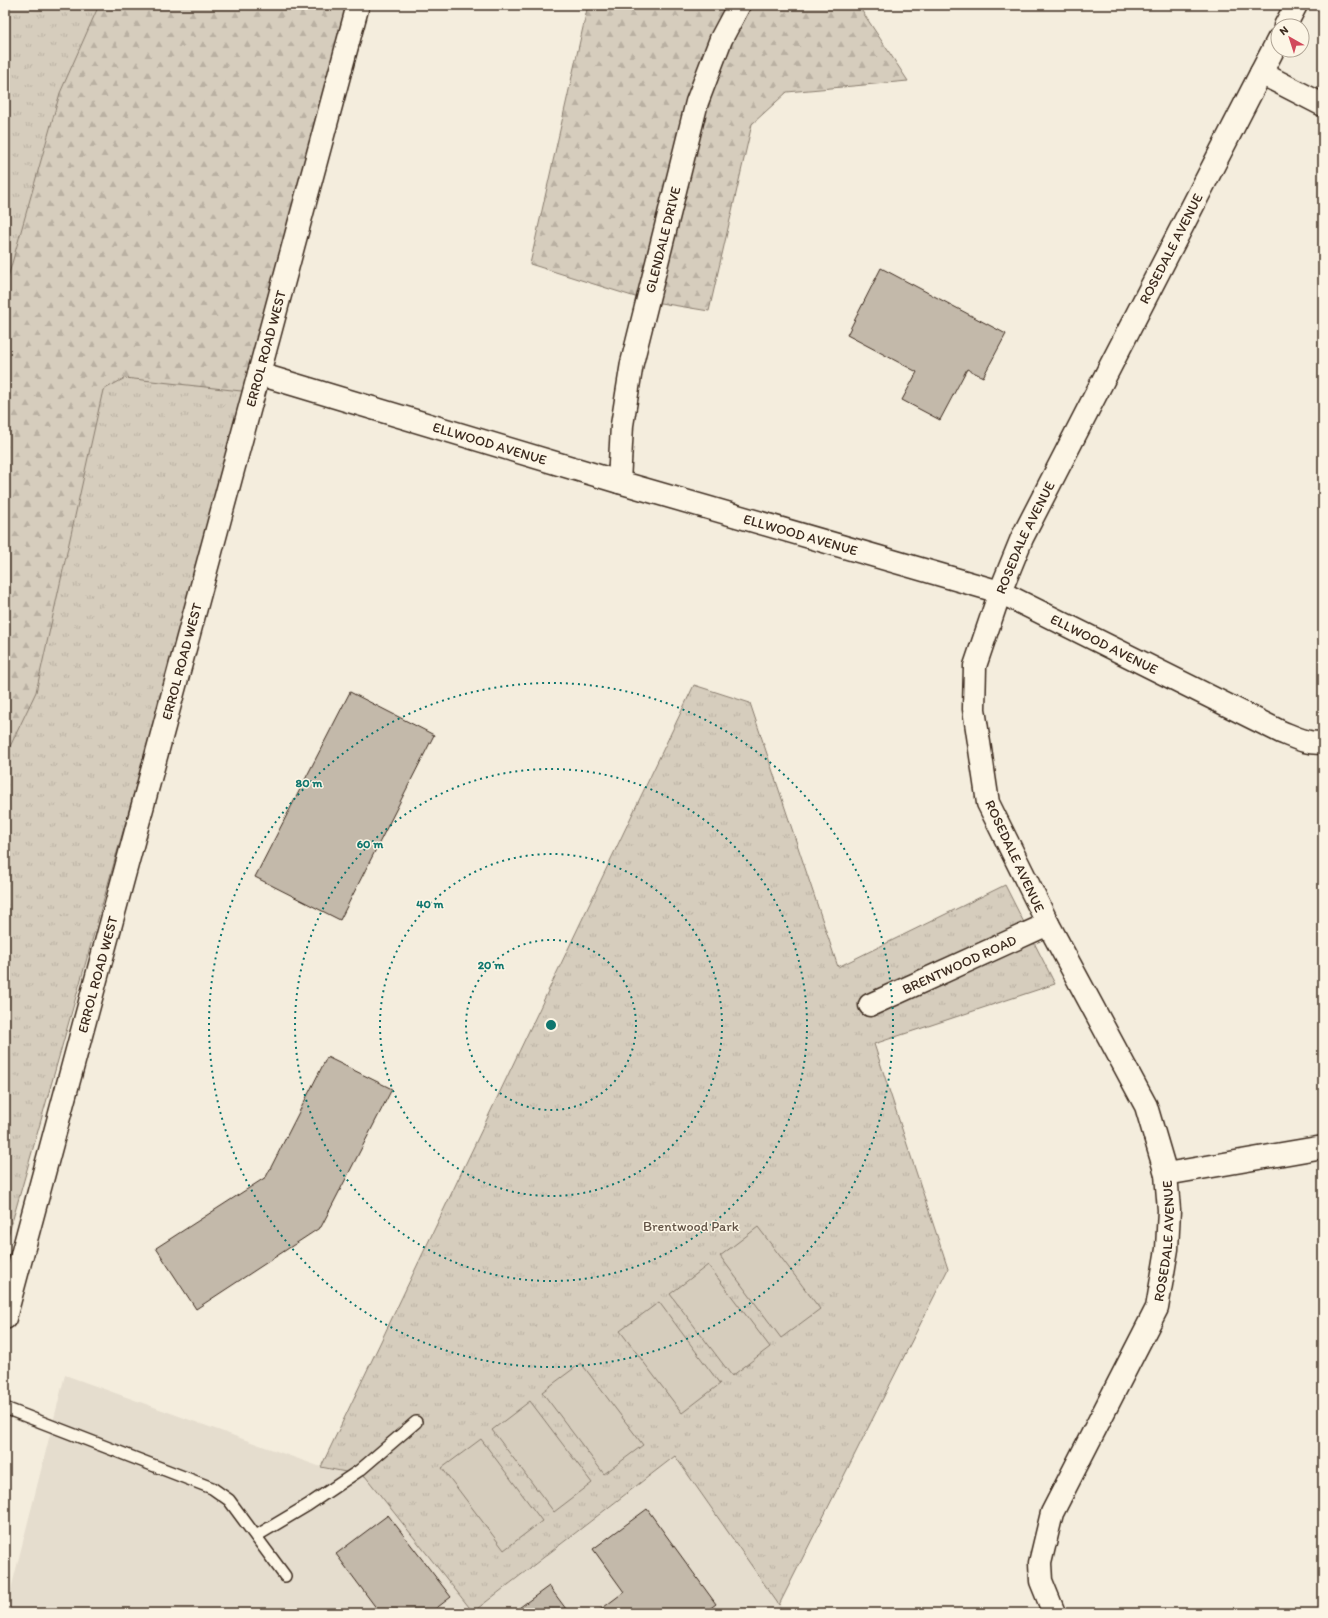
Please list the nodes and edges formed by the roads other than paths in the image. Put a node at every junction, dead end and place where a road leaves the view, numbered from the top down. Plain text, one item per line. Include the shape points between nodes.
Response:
1 (358, 5) edge
2 (739, 5) edge
3 (1296, 5) edge
4 (1289, 18) edge
5 (1270, 56) edge
6 (1261, 74) junction
7 (1323, 105) edge
8 (259, 374) junction
9 (619, 482) junction
10 (1000, 592) junction
11 (1323, 742) edge
12 (1048, 924) junction
13 (870, 1005) dead end
14 (1323, 1147) edge
15 (1166, 1174) junction
16 (5, 1318) edge
17 (5, 1408) edge
18 (416, 1422) dead end
19 (256, 1536) junction
20 (286, 1576) dead end
21 (1054, 1613) edge

1 - 8 street, ERROL ROAD WEST
2 - 9 street, GLENDALE DRIVE via 721,39 697,102 632,363 622,425
3 - 4 street
5 - 6 street, ROSEDALE AVENUE
6 - 7 street
6 - 10 street, ROSEDALE AVENUE via 1022,538
8 - 9 street, ELLWOOD AVENUE
8 - 16 street, ERROL ROAD WEST
9 - 10 street, ELLWOOD AVENUE
10 - 11 street, ELLWOOD AVENUE via 1281,732 1310,742
10 - 12 street, ROSEDALE AVENUE via 975,666 976,725 988,803
12 - 13 street, BRENTWOOD ROAD
12 - 15 street, ROSEDALE AVENUE via 1146,1106
14 - 15 street
15 - 21 street, ROSEDALE AVENUE via 1169,1210 1167,1249 1157,1308 1052,1513 1040,1563 1042,1581
17 - 19 lane via 212,1488 229,1500
18 - 19 lane via 360,1470
19 - 20 lane

